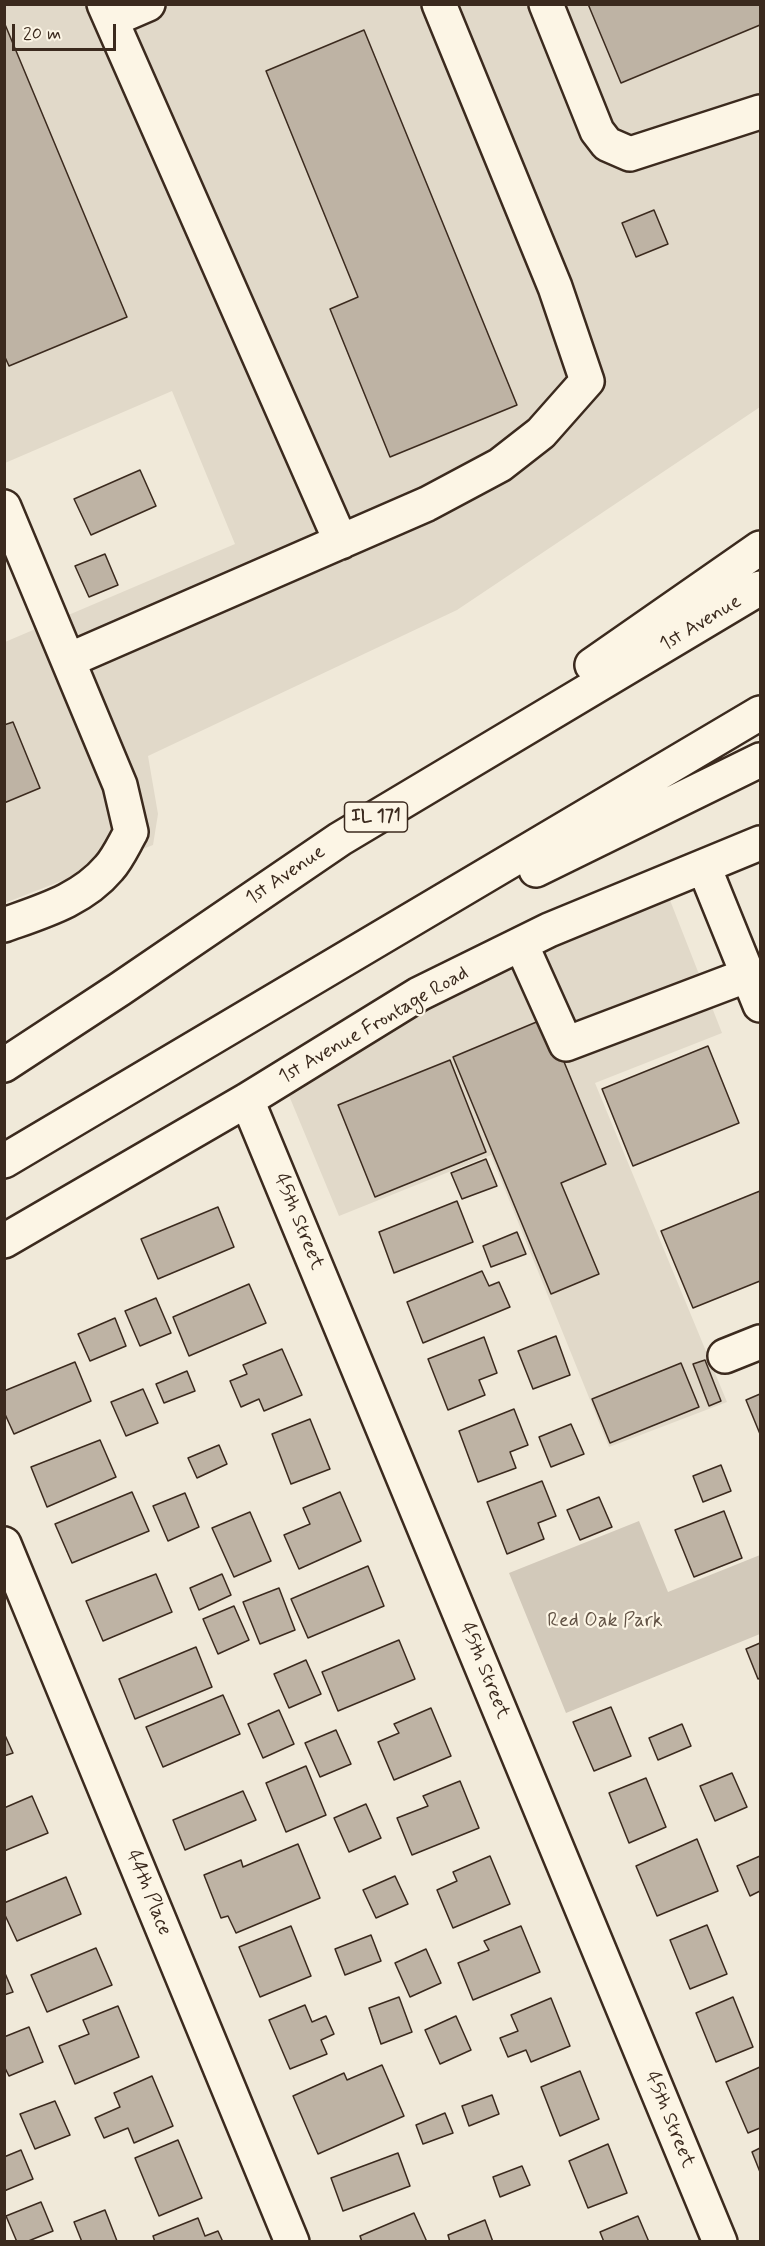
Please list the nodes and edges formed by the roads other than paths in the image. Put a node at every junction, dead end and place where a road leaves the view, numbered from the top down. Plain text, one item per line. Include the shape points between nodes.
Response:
1 (148, 4) edge
2 (439, 4) edge
3 (546, 4) edge
4 (107, 12) edge
5 (760, 112) edge
6 (4, 507) edge
7 (341, 542) junction
8 (760, 548) edge
9 (760, 588) edge
10 (69, 660) junction
11 (760, 714) edge
12 (760, 760) edge
13 (340, 839) junction
14 (760, 843) edge
15 (704, 867) junction
16 (4, 925) edge
17 (521, 944) junction
18 (748, 975) junction
19 (305, 983) junction
20 (760, 1005) edge
21 (4, 1065) edge
22 (247, 1100) junction
23 (4, 1161) edge
24 (4, 1241) edge
25 (760, 1342) edge
26 (725, 1356) dead end
27 (4, 1544) edge
28 (292, 2241) edge
29 (720, 2241) edge

1 - 4 street
2 - 7 street via 555,287 587,381 541,433 500,465 427,504
3 - 5 street via 597,131 607,144 630,154
4 - 7 street
6 - 10 street
7 - 10 street
8 - 13 street
9 - 13 street, 1st Avenue / IL 171
10 - 16 street via 120,785 131,832 110,867 81,894
11 - 19 street
12 - 19 street
13 - 21 street, 1st Avenue / IL 171
14 - 15 street, 1st Avenue Frontage Road
15 - 17 street, 1st Avenue Frontage Road
15 - 18 street
17 - 18 street via 566,1044
17 - 22 street, 1st Avenue Frontage Road via 419,994
18 - 20 street
19 - 23 street
22 - 24 street, 1st Avenue Frontage Road
22 - 29 street, 45th Street
25 - 26 street
27 - 28 street, 44th Place

